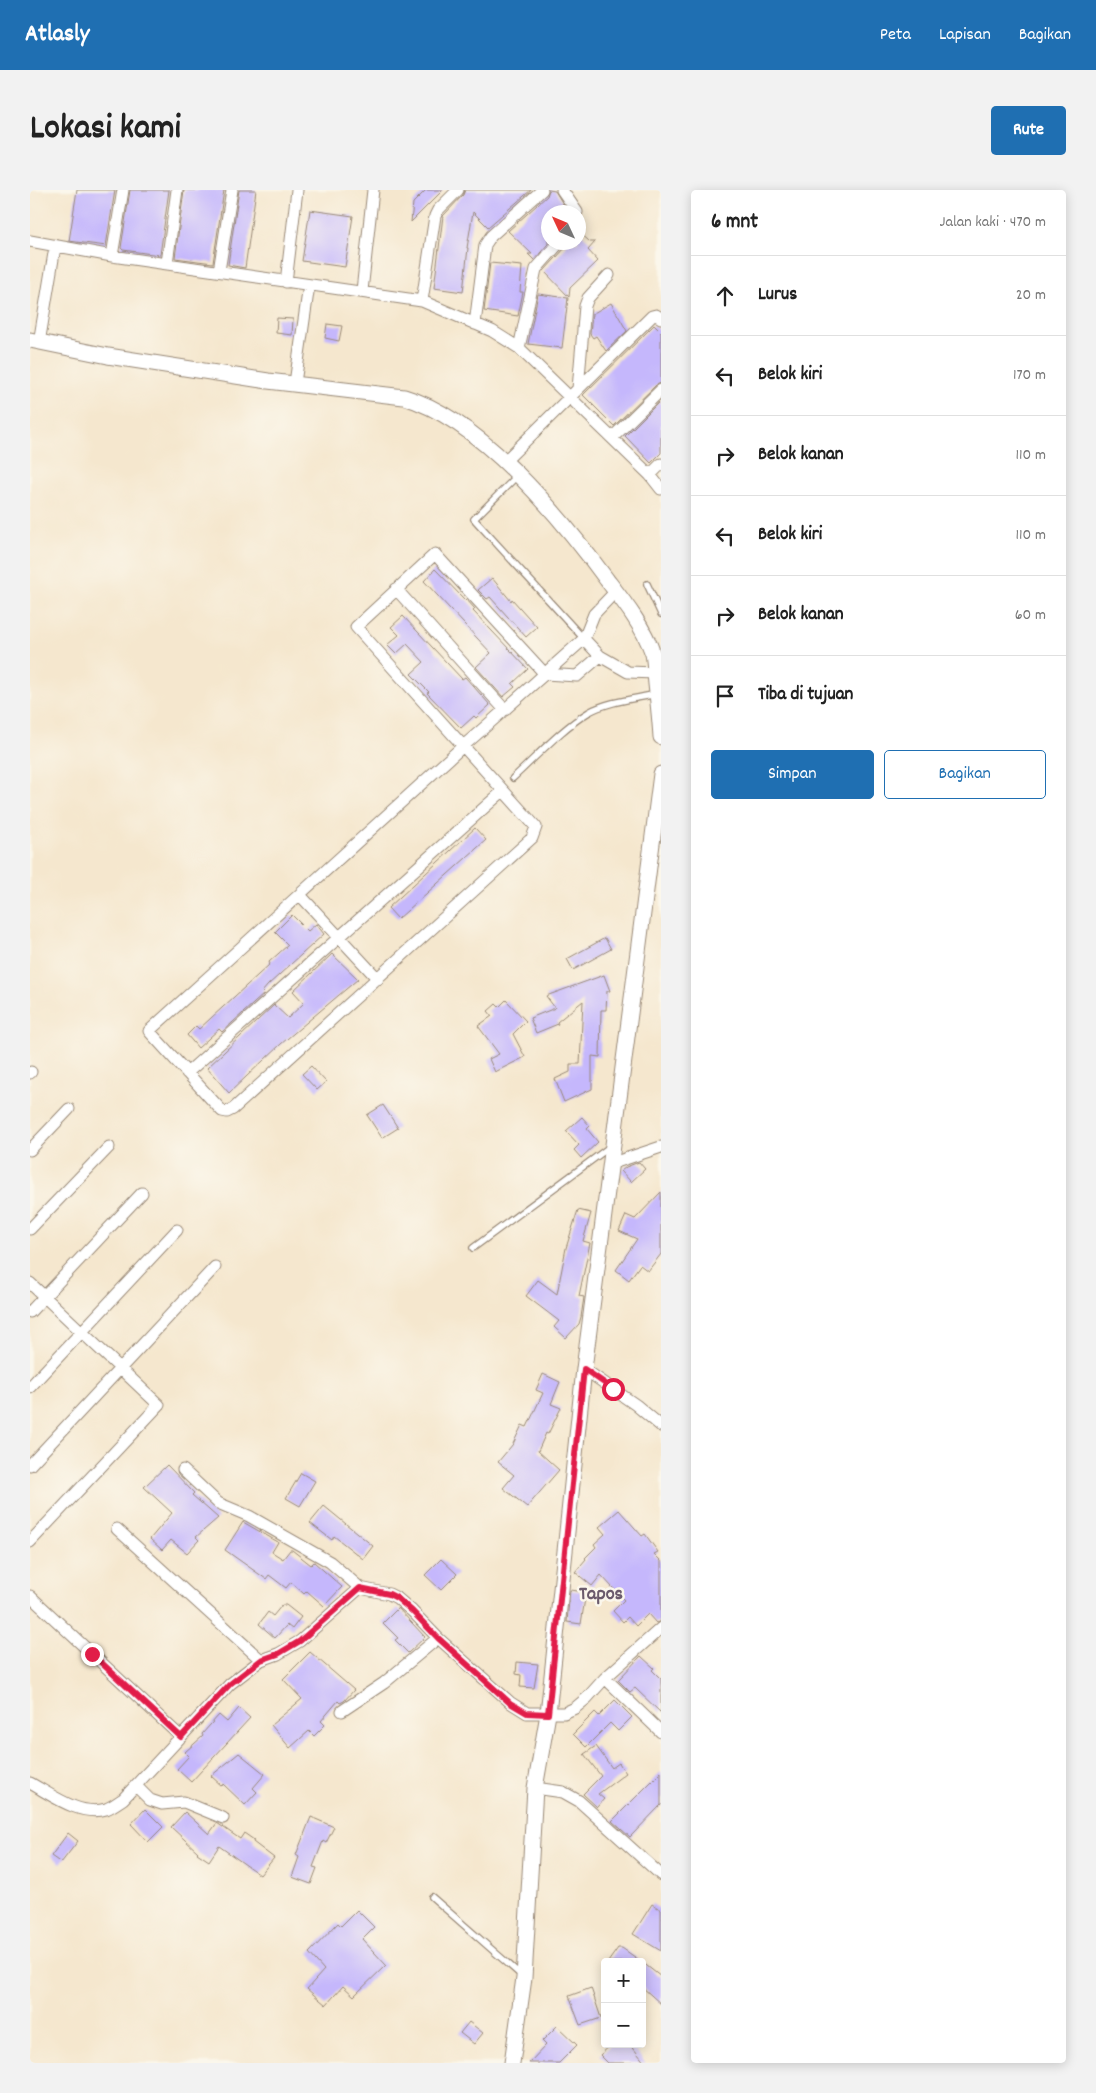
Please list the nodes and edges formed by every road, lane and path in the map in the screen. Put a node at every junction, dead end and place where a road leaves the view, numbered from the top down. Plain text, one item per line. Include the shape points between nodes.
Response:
1 (123, 190) edge
2 (177, 190) edge
3 (232, 190) edge
4 (297, 190) edge
5 (372, 190) edge
6 (458, 190) edge
7 (542, 190) edge
8 (562, 190) edge
9 (572, 205) edge
10 (30, 241) edge
11 (55, 247) junction
12 (553, 250) edge
13 (112, 256) junction
14 (167, 264) junction
15 (219, 271) junction
16 (609, 275) dead end
17 (286, 282) junction
18 (308, 285) junction
19 (362, 291) junction
20 (422, 301) junction
21 (661, 318) edge
22 (475, 324) junction
23 (34, 342) edge
24 (519, 348) junction
25 (296, 383) junction
26 (661, 390) edge
27 (574, 393) junction
28 (612, 438) junction
29 (504, 462) junction
30 (661, 464) edge
31 (518, 474) junction
32 (650, 475) junction
33 (661, 489) edge
34 (646, 584) dead end
35 (396, 589) junction
36 (616, 591) junction
37 (661, 614) edge
38 (584, 639) junction
39 (657, 651) edge
40 (600, 656) junction
41 (655, 673) junction
42 (544, 674) junction
43 (657, 694) junction
44 (505, 710) junction
45 (661, 737) edge
46 (462, 747) junction
47 (661, 774) edge
48 (513, 778) dead end
49 (503, 791) junction
50 (300, 895) junction
51 (340, 938) junction
52 (378, 979) junction
53 (187, 1073) junction
54 (69, 1109) dead end
55 (612, 1144) junction
56 (108, 1147) dead end
57 (661, 1147) edge
58 (30, 1150) edge
59 (610, 1164) junction
60 (142, 1193) dead end
61 (30, 1229) edge
62 (178, 1230) dead end
63 (473, 1248) dead end
64 (215, 1267) dead end
65 (30, 1283) edge
66 (45, 1297) junction
67 (30, 1312) edge
68 (82, 1332) junction
69 (120, 1368) junction
70 (584, 1369) junction
71 (30, 1387) edge
72 (661, 1426) edge
73 (30, 1465) edge
74 (183, 1470) dead end
75 (117, 1529) dead end
76 (30, 1542) edge
77 (360, 1588) junction
78 (30, 1596) edge
79 (661, 1628) edge
80 (438, 1638) junction
81 (261, 1660) junction
82 (605, 1678) junction
83 (342, 1710) dead end
84 (548, 1714) junction
85 (661, 1732) edge
86 (181, 1737) junction
87 (30, 1783) edge
88 (136, 1786) junction
89 (536, 1788) junction
90 (223, 1818) dead end
91 (661, 1875) edge
92 (432, 1897) dead end
93 (524, 1978) junction
94 (512, 2063) edge

1 - 13 street
2 - 14 street
3 - 15 street
4 - 17 street
5 - 19 street
6 - 20 street via 434,216
7 - 22 street via 485,245
8 - 9 street
10 - 11 street
11 - 13 street
11 - 23 street
12 - 24 street via 536,269
13 - 14 street
14 - 15 street
15 - 17 street
16 - 27 street via 588,298 585,306
17 - 18 street
18 - 19 street
18 - 25 street
19 - 20 street
20 - 22 street
21 - 27 street via 652,316
22 - 24 street
23 - 25 street
24 - 27 street
25 - 29 street via 386,394 421,402 466,430
26 - 28 street
27 - 28 street
27 - 29 street
28 - 32 street
29 - 31 street
30 - 32 street
31 - 36 street via 575,536
31 - 38 lane via 474,519
32 - 33 street
34 - 37 lane
35 - 42 street via 434,554
35 - 44 street
35 - 46 street via 356,627
36 - 38 street via 594,614
36 - 39 street
38 - 40 street
38 - 42 street
39 - 41 street
40 - 41 street via 628,672
40 - 42 street via 577,676
41 - 43 street
42 - 44 street
43 - 45 street
43 - 48 lane via 590,712 566,729
44 - 46 street
46 - 49 street
46 - 50 street
47 - 55 street
49 - 51 street
49 - 52 street via 536,827 532,838
50 - 51 street
50 - 53 street via 149,1031
51 - 52 street
51 - 53 street
52 - 53 street via 227,1112
54 - 58 street
55 - 59 street
55 - 63 lane
56 - 61 street
57 - 59 street
59 - 70 street
60 - 66 street
62 - 68 street
64 - 69 street
65 - 66 street
66 - 67 street
66 - 68 street
68 - 69 street
68 - 71 street
69 - 73 street
69 - 76 street via 159,1405
70 - 72 street
70 - 84 street
74 - 77 street via 218,1503 256,1520 330,1562
75 - 81 street
77 - 80 street via 397,1598
77 - 81 street via 300,1641
78 - 86 street
79 - 82 street
80 - 83 street via 384,1683
80 - 84 street via 510,1703 527,1713
81 - 86 street via 230,1684
82 - 84 street via 575,1708
82 - 85 street
84 - 89 street
86 - 88 street
87 - 88 street via 89,1812 108,1809
88 - 90 street via 150,1800 162,1804 184,1802
89 - 91 street via 563,1792 579,1801
89 - 93 street
92 - 93 lane
93 - 94 street

